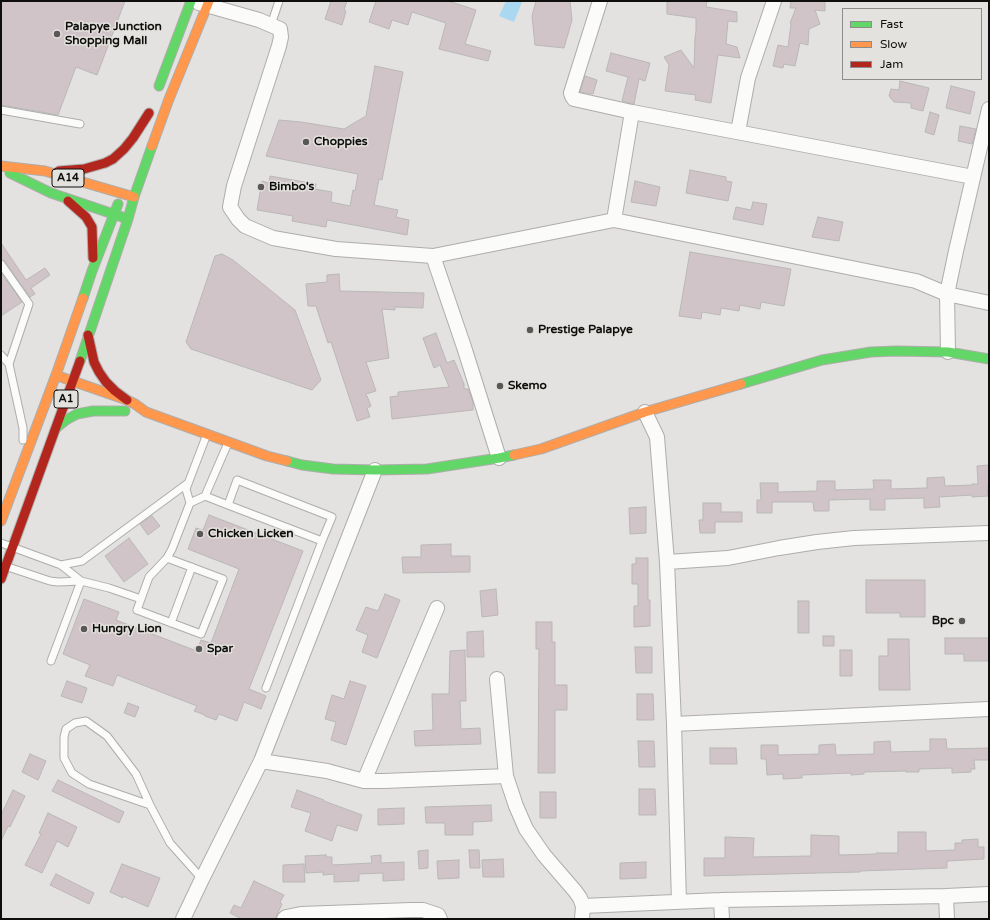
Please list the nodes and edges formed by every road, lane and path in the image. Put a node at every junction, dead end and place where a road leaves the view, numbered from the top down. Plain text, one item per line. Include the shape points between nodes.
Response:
1 (192, 1) edge
2 (279, 1) edge
3 (600, 1) edge
4 (774, 1) edge
5 (208, 3) edge
6 (271, 25) junction
7 (157, 91) dead end
8 (989, 109) edge
9 (1, 110) edge
10 (632, 112) junction
11 (80, 124) dead end
12 (738, 132) junction
13 (136, 150) dead end
14 (1, 166) edge
15 (1, 169) edge
16 (45, 171) junction
17 (974, 177) junction
18 (123, 190) junction
19 (63, 197) junction
20 (134, 197) junction
21 (114, 214) junction
22 (128, 219) junction
23 (614, 220) junction
24 (434, 256) junction
25 (1, 264) edge
26 (92, 272) junction
27 (948, 294) junction
28 (989, 303) edge
29 (88, 335) junction
30 (948, 352) junction
31 (1, 355) edge
32 (989, 359) edge
33 (9, 364) junction
34 (56, 375) junction
35 (72, 382) junction
36 (50, 389) junction
37 (72, 395) junction
38 (127, 400) junction
39 (96, 402) dead end
40 (125, 411) junction
41 (146, 412) junction
42 (645, 412) junction
43 (56, 428) junction
44 (207, 434) junction
45 (228, 442) junction
46 (499, 458) junction
47 (23, 464) junction
48 (375, 470) junction
49 (188, 483) junction
50 (205, 496) junction
51 (190, 503) junction
52 (228, 505) junction
53 (1, 521) edge
54 (989, 532) edge
55 (322, 541) junction
56 (1, 543) edge
57 (12, 547) junction
58 (167, 558) junction
59 (667, 562) junction
60 (3, 565) edge
61 (61, 565) junction
62 (192, 568) junction
63 (1, 579) edge
64 (81, 581) junction
65 (141, 599) junction
66 (437, 608) dead end
67 (171, 623) junction
68 (51, 661) dead end
69 (497, 679) dead end
70 (266, 688) dead end
71 (989, 709) edge
72 (674, 724) junction
73 (261, 761) junction
74 (506, 776) junction
75 (364, 781) junction
76 (150, 805) junction
77 (202, 879) junction
78 (989, 894) edge
79 (946, 896) junction
80 (721, 900) junction
81 (679, 902) junction
82 (583, 912) edge
83 (183, 919) edge
84 (284, 919) edge
85 (440, 919) edge
86 (722, 919) edge
87 (947, 919) edge

1 - 5 street
1 - 7 main road
2 - 6 lane
3 - 10 street via 571,93 574,99
4 - 12 street via 748,78
5 - 6 street
5 - 20 main road, A1 via 169,99
6 - 24 street via 280,29 281,37 234,186 230,207 238,219 246,226 273,238 336,249
8 - 17 street
9 - 11 lane
10 - 12 street
10 - 23 street
12 - 17 street
13 - 16 main road via 150,109 124,149 109,161 84,168
14 - 16 main road, A14
15 - 19 main road, A14
16 - 18 main road, A14
17 - 27 street
18 - 20 main road, A14
18 - 21 main road, A1
19 - 21 main road, A14
19 - 26 main road via 86,217 92,227
20 - 22 main road, A1
21 - 22 main road, A14
21 - 26 main road, A1
22 - 29 main road, A1
23 - 24 street
23 - 27 street via 916,281
24 - 46 street
25 - 33 lane via 29,304
26 - 34 main road, A1
27 - 28 street
27 - 30 street
29 - 35 main road, A1
29 - 38 main road via 99,372 106,382
30 - 32 main road
30 - 42 main road via 896,351 822,360
31 - 33 lane
33 - 47 lane via 23,428
34 - 35 main road
34 - 36 main road, A1
35 - 37 main road, A1
35 - 38 main road
36 - 37 main road
36 - 47 main road, A1
37 - 43 main road, A1
38 - 41 main road
39 - 40 main road
40 - 41 main road
40 - 43 main road via 92,411 76,414
41 - 44 main road
42 - 46 main road via 541,449
42 - 59 street via 656,437
43 - 57 main road, A1
44 - 45 main road
44 - 49 lane
45 - 48 main road via 302,465
45 - 50 lane
46 - 48 main road via 427,469
47 - 53 main road, A1
48 - 73 street
49 - 51 lane via 186,489
49 - 61 lane via 82,562
50 - 51 lane
50 - 52 lane
51 - 58 lane
52 - 55 lane
52 - 55 lane via 237,480 332,516
54 - 59 street via 854,538 728,558
55 - 70 lane
56 - 57 lane
57 - 60 main road, A1
57 - 61 lane
58 - 62 lane
58 - 65 lane via 150,577
59 - 72 street
60 - 63 main road, A1
60 - 64 lane via 50,581
61 - 64 lane
62 - 67 lane
62 - 67 lane via 223,579 201,634
64 - 65 lane
64 - 68 lane
65 - 67 lane via 137,610
66 - 75 street
69 - 74 street
71 - 72 street
72 - 81 street
73 - 75 street via 327,771
73 - 77 street
74 - 75 street
74 - 82 street via 526,828 544,855 575,891
76 - 76 lane via 89,784 72,773 64,758 66,730 75,723 86,721 107,736 136,774
76 - 77 lane via 170,843
77 - 83 street
78 - 79 street
79 - 80 street
79 - 87 street
80 - 81 street
80 - 86 street
81 - 82 street
84 - 85 street via 301,914 411,910 423,910 438,915

